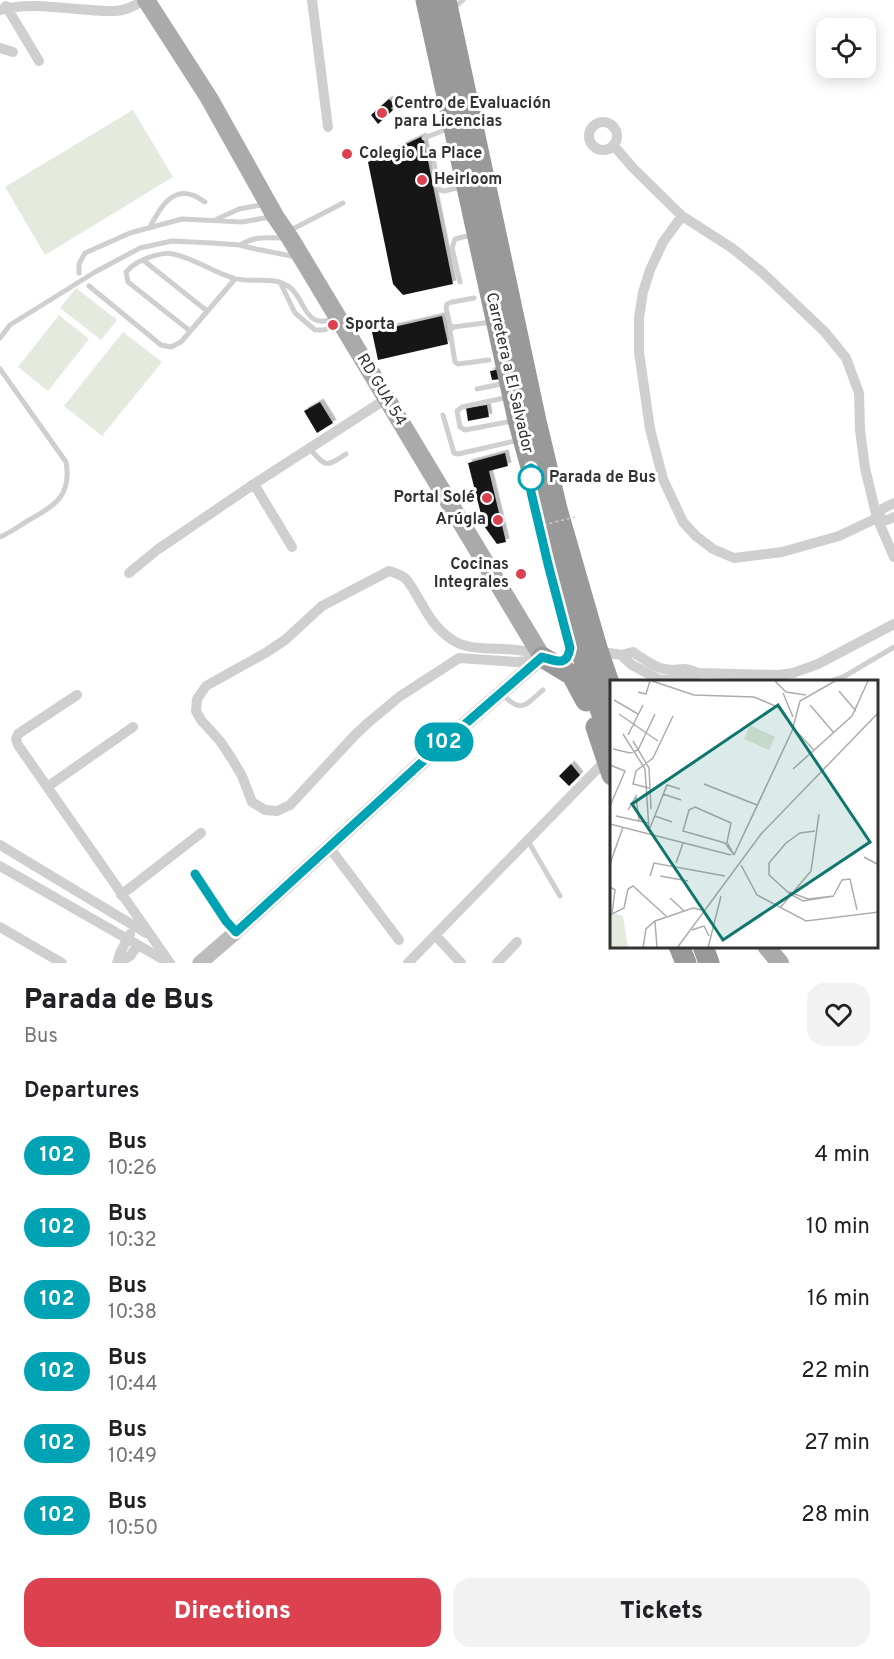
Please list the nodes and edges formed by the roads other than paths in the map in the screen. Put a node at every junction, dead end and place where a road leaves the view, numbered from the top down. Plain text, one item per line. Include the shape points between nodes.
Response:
1 (146, 0) edge
2 (312, 0) edge
3 (426, 0) edge
4 (453, 4) edge
5 (3, 8) edge
6 (0, 48) edge
7 (12, 52) dead end
8 (39, 61) dead end
9 (454, 126) junction
10 (328, 127) dead end
11 (424, 138) dead end
12 (614, 146) dead end
13 (433, 155) dead end
14 (467, 187) junction
15 (205, 202) dead end
16 (343, 203) dead end
17 (272, 210) junction
18 (682, 216) junction
19 (214, 220) junction
20 (150, 228) junction
21 (478, 233) junction
22 (288, 235) junction
23 (240, 245) junction
24 (300, 257) junction
25 (143, 260) junction
26 (79, 273) dead end
27 (235, 279) junction
28 (280, 282) junction
29 (460, 282) dead end
30 (89, 286) dead end
31 (474, 298) dead end
32 (207, 311) junction
33 (338, 320) junction
34 (497, 321) junction
35 (451, 329) junction
36 (190, 331) junction
37 (0, 338) edge
38 (489, 360) dead end
39 (0, 369) edge
40 (477, 388) dead end
41 (512, 389) junction
42 (386, 399) junction
43 (443, 415) dead end
44 (521, 430) junction
45 (310, 449) junction
46 (346, 454) dead end
47 (531, 468) junction
48 (254, 484) junction
49 (894, 503) edge
50 (566, 513) junction
51 (894, 517) edge
52 (877, 518) junction
53 (0, 537) edge
54 (292, 547) dead end
55 (894, 557) edge
56 (129, 573) dead end
57 (894, 624) edge
58 (461, 646) junction
59 (894, 647) edge
60 (570, 648) junction
61 (615, 654) junction
62 (542, 657) junction
63 (459, 658) junction
64 (618, 680) edge
65 (834, 680) edge
66 (610, 687) edge
67 (543, 690) dead end
68 (501, 693) junction
69 (77, 696) dead end
70 (586, 701) junction
71 (133, 727) dead end
72 (610, 758) edge
73 (47, 787) junction
74 (201, 832) dead end
75 (528, 842) junction
76 (0, 845) edge
77 (329, 847) junction
78 (0, 866) edge
79 (195, 874) dead end
80 (69, 886) junction
81 (121, 894) junction
82 (560, 896) dead end
83 (61, 901) junction
84 (135, 926) junction
85 (0, 927) edge
86 (236, 932) junction
87 (150, 934) junction
88 (435, 935) junction
89 (127, 939) junction
90 (399, 940) dead end
91 (517, 942) dead end
92 (138, 945) junction
93 (680, 948) edge
94 (689, 948) edge
95 (707, 948) edge
96 (768, 948) edge
97 (62, 963) edge
98 (118, 963) edge
99 (169, 963) edge
100 (200, 963) edge
101 (408, 963) edge
102 (461, 963) edge
103 (497, 963) edge
104 (686, 963) edge
105 (694, 963) edge
106 (712, 963) edge
107 (780, 963) edge

1 - 5 street via 117,11 24,0
1 - 17 main road, RD GUA 54 via 209,98
2 - 10 street
3 - 9 highway, Carretera a El Salvador
4 - 50 highway, Carretera a El Salvador via 531,399
5 - 8 street
6 - 7 street
9 - 11 lane
9 - 14 highway, Carretera a El Salvador
12 - 18 street
13 - 14 lane via 440,190
14 - 21 highway, Carretera a El Salvador
15 - 20 lane via 191,194 169,199
16 - 22 lane
17 - 19 lane via 239,209
17 - 19 lane via 242,222
17 - 22 main road, RD GUA 54
18 - 52 street via 765,274 846,358 859,393 865,468
18 - 52 street via 663,242 650,270 639,318 639,352 650,429 663,479 683,522 713,549 734,558 782,552 839,536
19 - 20 lane via 182,219
20 - 26 lane via 85,253 78,264
21 - 29 lane via 453,243
21 - 34 highway, Carretera a El Salvador
22 - 23 lane via 252,239
22 - 24 main road, RD GUA 54
23 - 24 lane
23 - 37 lane via 172,241 140,248 10,325
24 - 33 main road, RD GUA 54
25 - 27 lane via 171,253
25 - 32 lane
25 - 36 lane via 126,272 128,282
27 - 28 lane
27 - 32 lane
28 - 33 lane via 295,291 313,318
28 - 33 lane via 295,313 315,330 324,330
30 - 36 lane via 164,346 178,345
31 - 35 lane via 447,304
32 - 36 lane
33 - 42 main road, RD GUA 54
34 - 35 lane
34 - 41 highway, Carretera a El Salvador
35 - 38 lane via 455,362
39 - 53 lane via 66,462 68,471 64,490 54,506
40 - 41 lane
41 - 44 highway, Carretera a El Salvador
41 - 44 lane via 459,409 460,427
42 - 45 street
42 - 62 main road, RD GUA 54
43 - 44 lane via 454,453 458,454
44 - 47 highway, Carretera a El Salvador
45 - 46 lane via 327,465
45 - 48 street
47 - 60 highway via 531,492
47 - 72 highway, Carretera a El Salvador
48 - 54 street
48 - 56 street
49 - 52 street via 882,509
50 - 61 highway
50 - 66 highway, Carretera a El Salvador via 597,648
51 - 52 street
52 - 55 street
57 - 61 street via 818,664 778,675 698,673 694,678 660,680
58 - 62 street via 519,650
58 - 63 street
58 - 63 street via 435,624 405,578 389,571 322,606 285,640 206,687 197,699 196,711 232,759 252,802 265,810 277,811 290,805 355,735 399,697
59 - 65 lane
60 - 62 highway via 565,660
60 - 70 highway
61 - 64 highway
62 - 63 street via 517,662
62 - 68 street
62 - 70 highway via 572,675
67 - 68 lane via 519,706
68 - 77 street
69 - 73 street via 16,739
70 - 72 highway
71 - 73 street
72 - 75 street
73 - 81 street
74 - 81 street
75 - 82 lane
75 - 88 street
76 - 80 street
77 - 86 street
77 - 90 street
78 - 83 street
79 - 86 street
80 - 83 street
80 - 84 street
81 - 87 street
83 - 89 street
84 - 87 street
84 - 89 street
85 - 97 street
86 - 100 street
87 - 99 street
88 - 101 street
88 - 102 street
89 - 92 street
89 - 98 street
91 - 103 street
92 - 98 street
92 - 99 street
93 - 104 highway
94 - 105 highway
95 - 106 highway
96 - 107 main road

